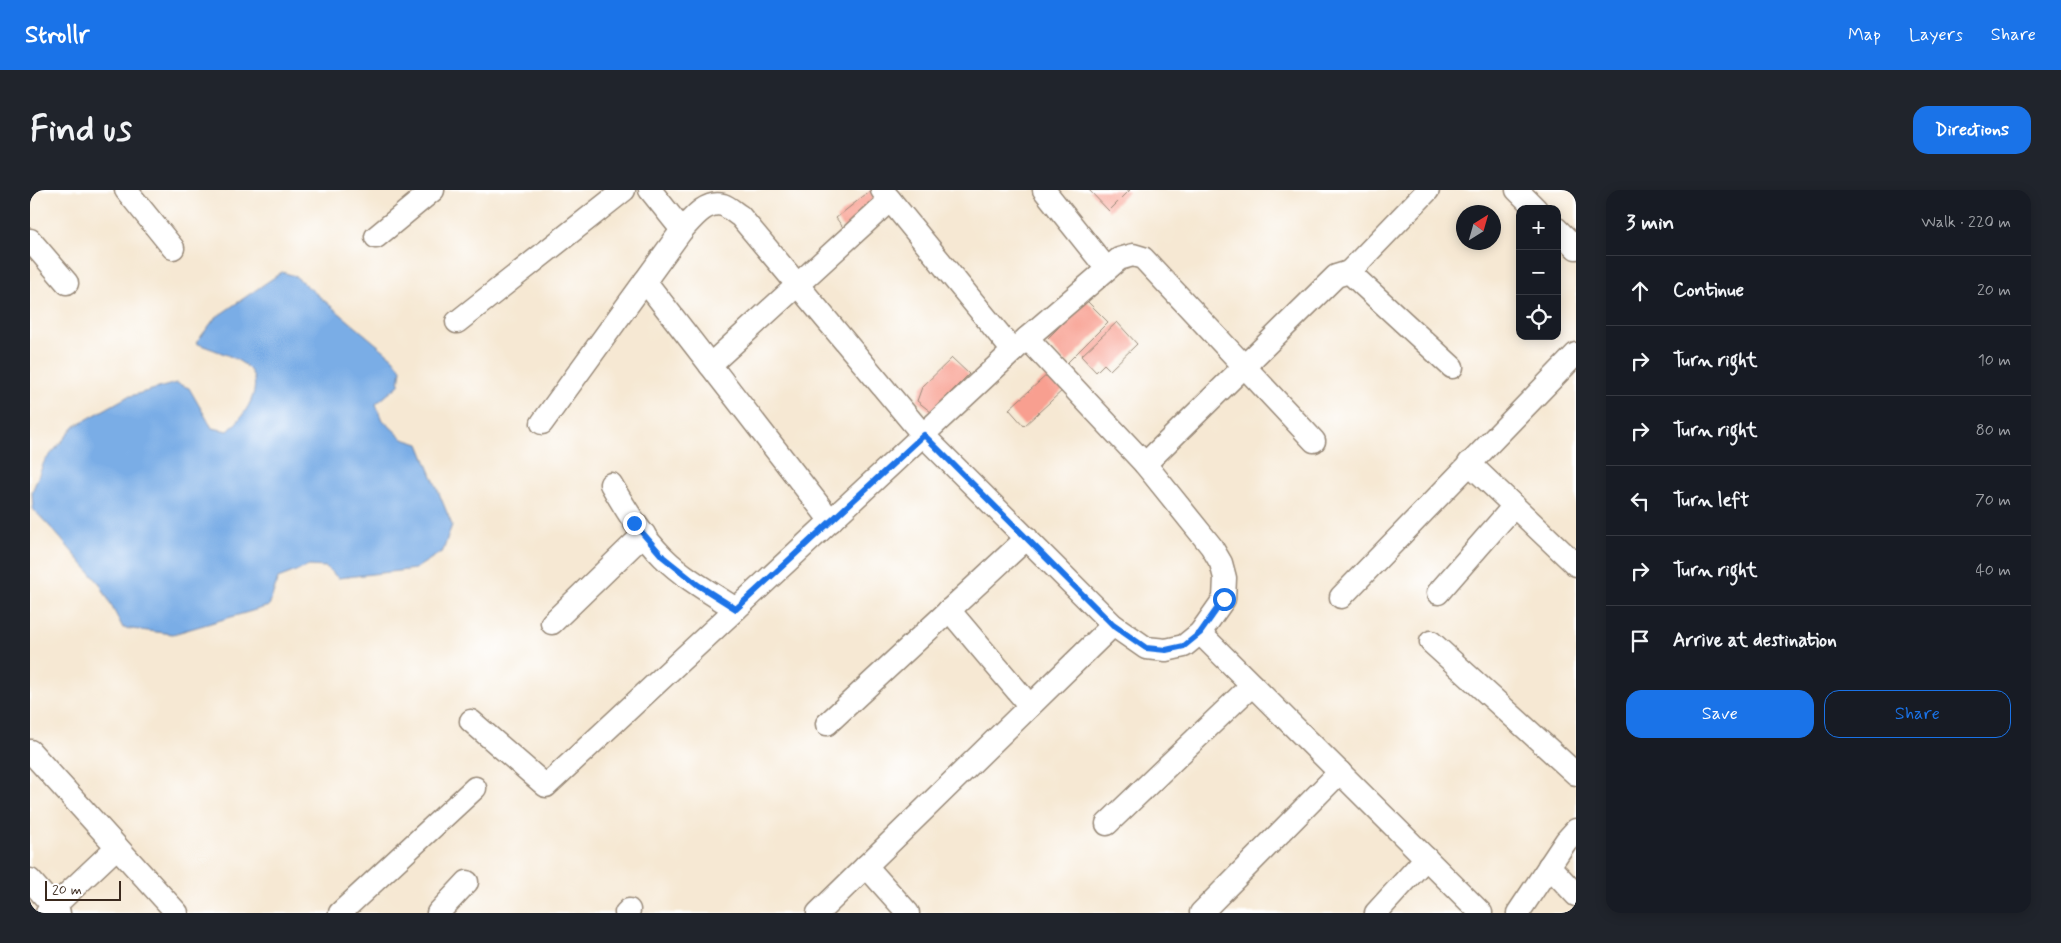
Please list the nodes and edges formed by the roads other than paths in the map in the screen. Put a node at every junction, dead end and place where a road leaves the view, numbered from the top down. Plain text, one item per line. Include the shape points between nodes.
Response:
1 (126, 190) edge
2 (433, 190) edge
3 (624, 190) edge
4 (650, 190) edge
5 (1428, 190) edge
6 (1517, 190) edge
7 (1054, 194) edge
8 (886, 195) edge
9 (1532, 205) edge
10 (682, 230) junction
11 (1561, 233) edge
12 (376, 237) dead end
13 (173, 248) dead end
14 (1576, 248) edge
15 (34, 254) edge
16 (1107, 269) junction
17 (1349, 272) junction
18 (645, 281) junction
19 (67, 283) dead end
20 (798, 285) junction
21 (457, 322) dead end
22 (1020, 344) junction
23 (1576, 354) edge
24 (710, 365) junction
25 (1245, 367) junction
26 (1452, 367) dead end
27 (542, 423) dead end
28 (924, 435) junction
29 (1314, 442) dead end
30 (1469, 463) junction
31 (1145, 464) junction
32 (611, 484) dead end
33 (1514, 506) junction
34 (831, 521) junction
35 (644, 534) junction
36 (1027, 538) junction
37 (1576, 565) edge
38 (1438, 592) dead end
39 (1341, 597) dead end
40 (736, 609) junction
41 (949, 610) junction
42 (552, 623) dead end
43 (1113, 625) junction
44 (1200, 633) junction
45 (1431, 642) dead end
46 (1252, 685) junction
47 (1030, 706) junction
48 (471, 722) dead end
49 (827, 724) dead end
50 (30, 751) edge
51 (1340, 772) junction
52 (1576, 774) edge
53 (475, 788) dead end
54 (1107, 824) dead end
55 (1576, 830) edge
56 (117, 847) junction
57 (1426, 858) junction
58 (866, 866) junction
59 (1549, 866) junction
60 (30, 880) edge
61 (467, 882) dead end
62 (1576, 895) edge
63 (350, 910) edge
64 (53, 911) edge
65 (177, 913) edge
66 (438, 913) edge
67 (818, 913) edge
68 (908, 913) edge
69 (1201, 913) edge
70 (1376, 913) edge
71 (1481, 913) edge
72 (1518, 913) edge

1 - 13 street
2 - 12 street
3 - 21 street
4 - 10 street
5 - 17 street
6 - 9 street
7 - 16 street
8 - 20 street
8 - 22 street
10 - 18 street
10 - 20 street via 710,205 724,205 740,216
11 - 14 street
15 - 19 street
16 - 22 street
16 - 25 street via 1119,259 1133,255 1143,258
17 - 25 street via 1336,276
17 - 26 street
18 - 24 street
18 - 27 street
20 - 24 street
20 - 28 street
22 - 28 street
22 - 31 street
23 - 30 street
24 - 34 street
25 - 29 street
25 - 31 street
28 - 34 street
28 - 36 street
30 - 33 street
30 - 39 street
31 - 44 street via 1212,546 1221,563 1225,578 1224,599
32 - 35 street
33 - 37 street
33 - 38 street
34 - 40 street
35 - 40 street via 663,557
35 - 42 street
36 - 41 street
36 - 43 street
40 - 48 street via 546,786
41 - 47 street
41 - 49 street
43 - 44 street via 1146,648 1166,650 1184,646
43 - 47 street
44 - 46 street
45 - 52 street
46 - 51 street
46 - 54 street
47 - 58 street
50 - 56 street
51 - 57 street
51 - 69 street
53 - 63 street
55 - 59 street
56 - 64 street
56 - 65 street
57 - 70 street
57 - 71 street
58 - 67 street
58 - 68 street
59 - 62 street
59 - 72 street
60 - 64 street
61 - 66 street

